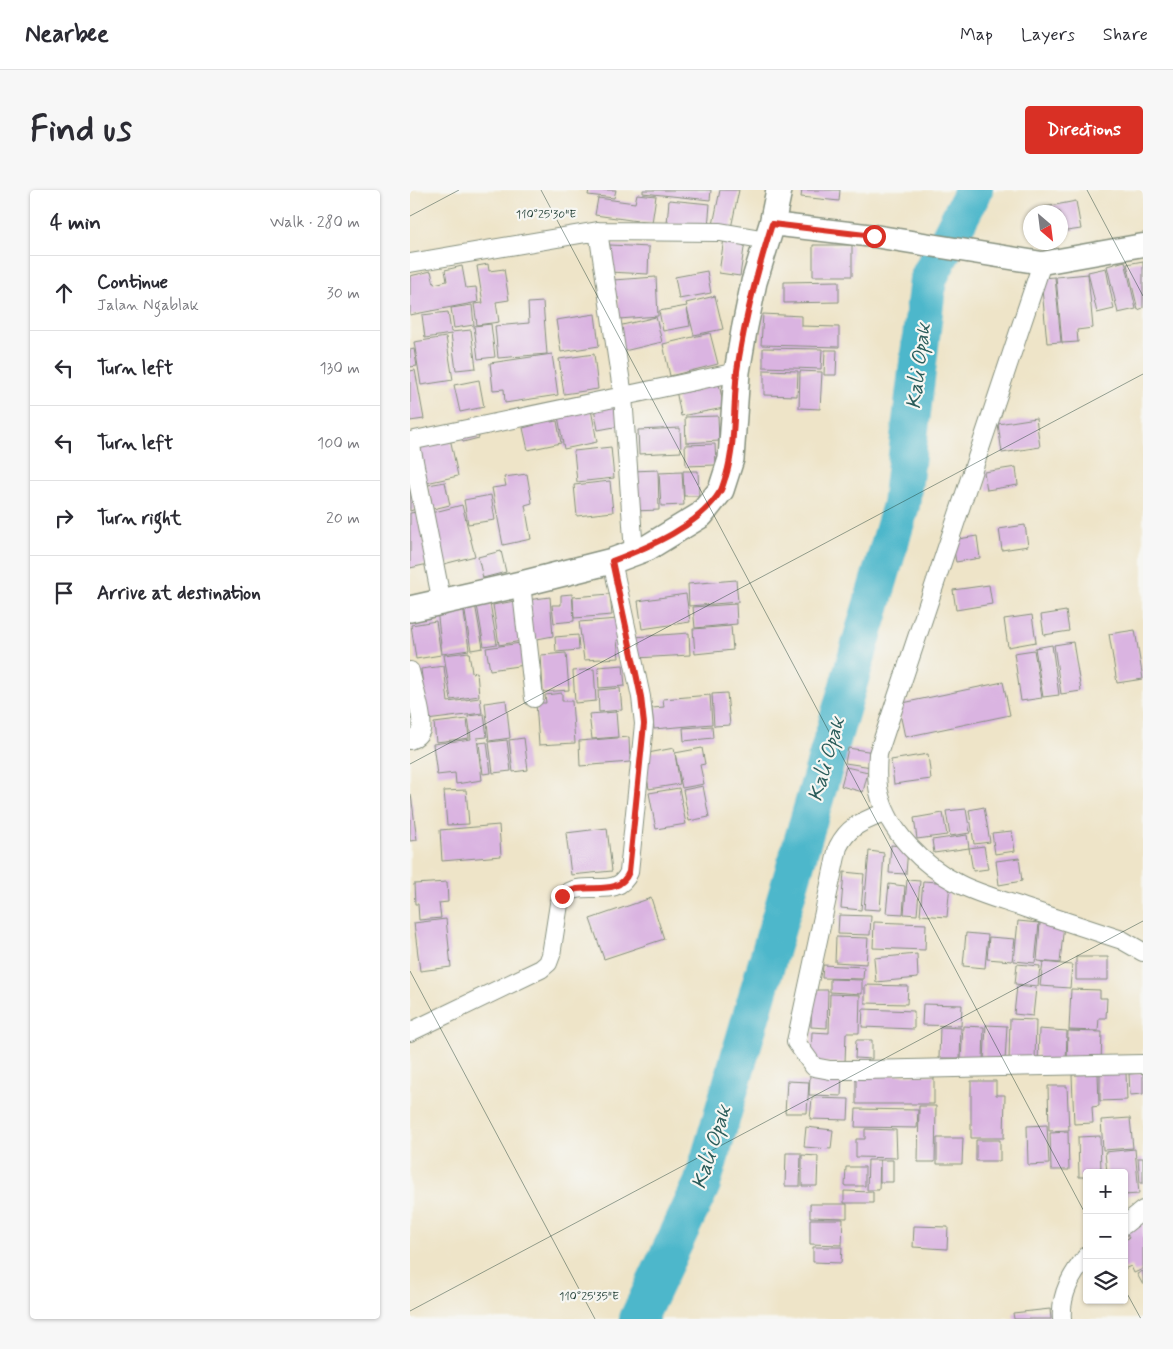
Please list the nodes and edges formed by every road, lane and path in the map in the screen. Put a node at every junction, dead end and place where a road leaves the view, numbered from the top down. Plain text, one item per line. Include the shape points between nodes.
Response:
1 (779, 190) edge
2 (598, 231) junction
3 (770, 232) junction
4 (1143, 245) edge
5 (410, 262) edge
6 (1042, 263) junction
7 (737, 372) junction
8 (623, 396) junction
9 (410, 441) edge
10 (623, 557) junction
11 (521, 584) junction
12 (442, 603) junction
13 (410, 610) edge
14 (410, 672) edge
15 (534, 698) dead end
16 (410, 740) edge
17 (886, 812) junction
18 (1143, 952) edge
19 (410, 1032) edge
20 (1143, 1064) edge
21 (1143, 1210) edge
22 (1128, 1222) edge
23 (1085, 1259) edge
24 (1062, 1319) edge

1 - 3 main road
2 - 3 street
2 - 5 street
2 - 8 street
3 - 6 street via 874,236
3 - 7 main road via 754,282
4 - 6 street
6 - 17 street via 878,754 879,792
7 - 8 street
7 - 10 main road via 731,458 721,490 701,515 647,548
8 - 9 street
8 - 10 street
9 - 12 street
10 - 11 main road
10 - 19 street via 644,724 629,872 620,884 612,887 575,888 562,896 548,963 541,970
11 - 12 main road
11 - 15 street
12 - 13 main road
14 - 16 street via 422,723 421,732
17 - 18 street via 910,847 959,884 1122,940
17 - 20 street via 844,834 838,847 796,1042 814,1067 863,1070
21 - 22 street
23 - 24 street via 1064,1292

